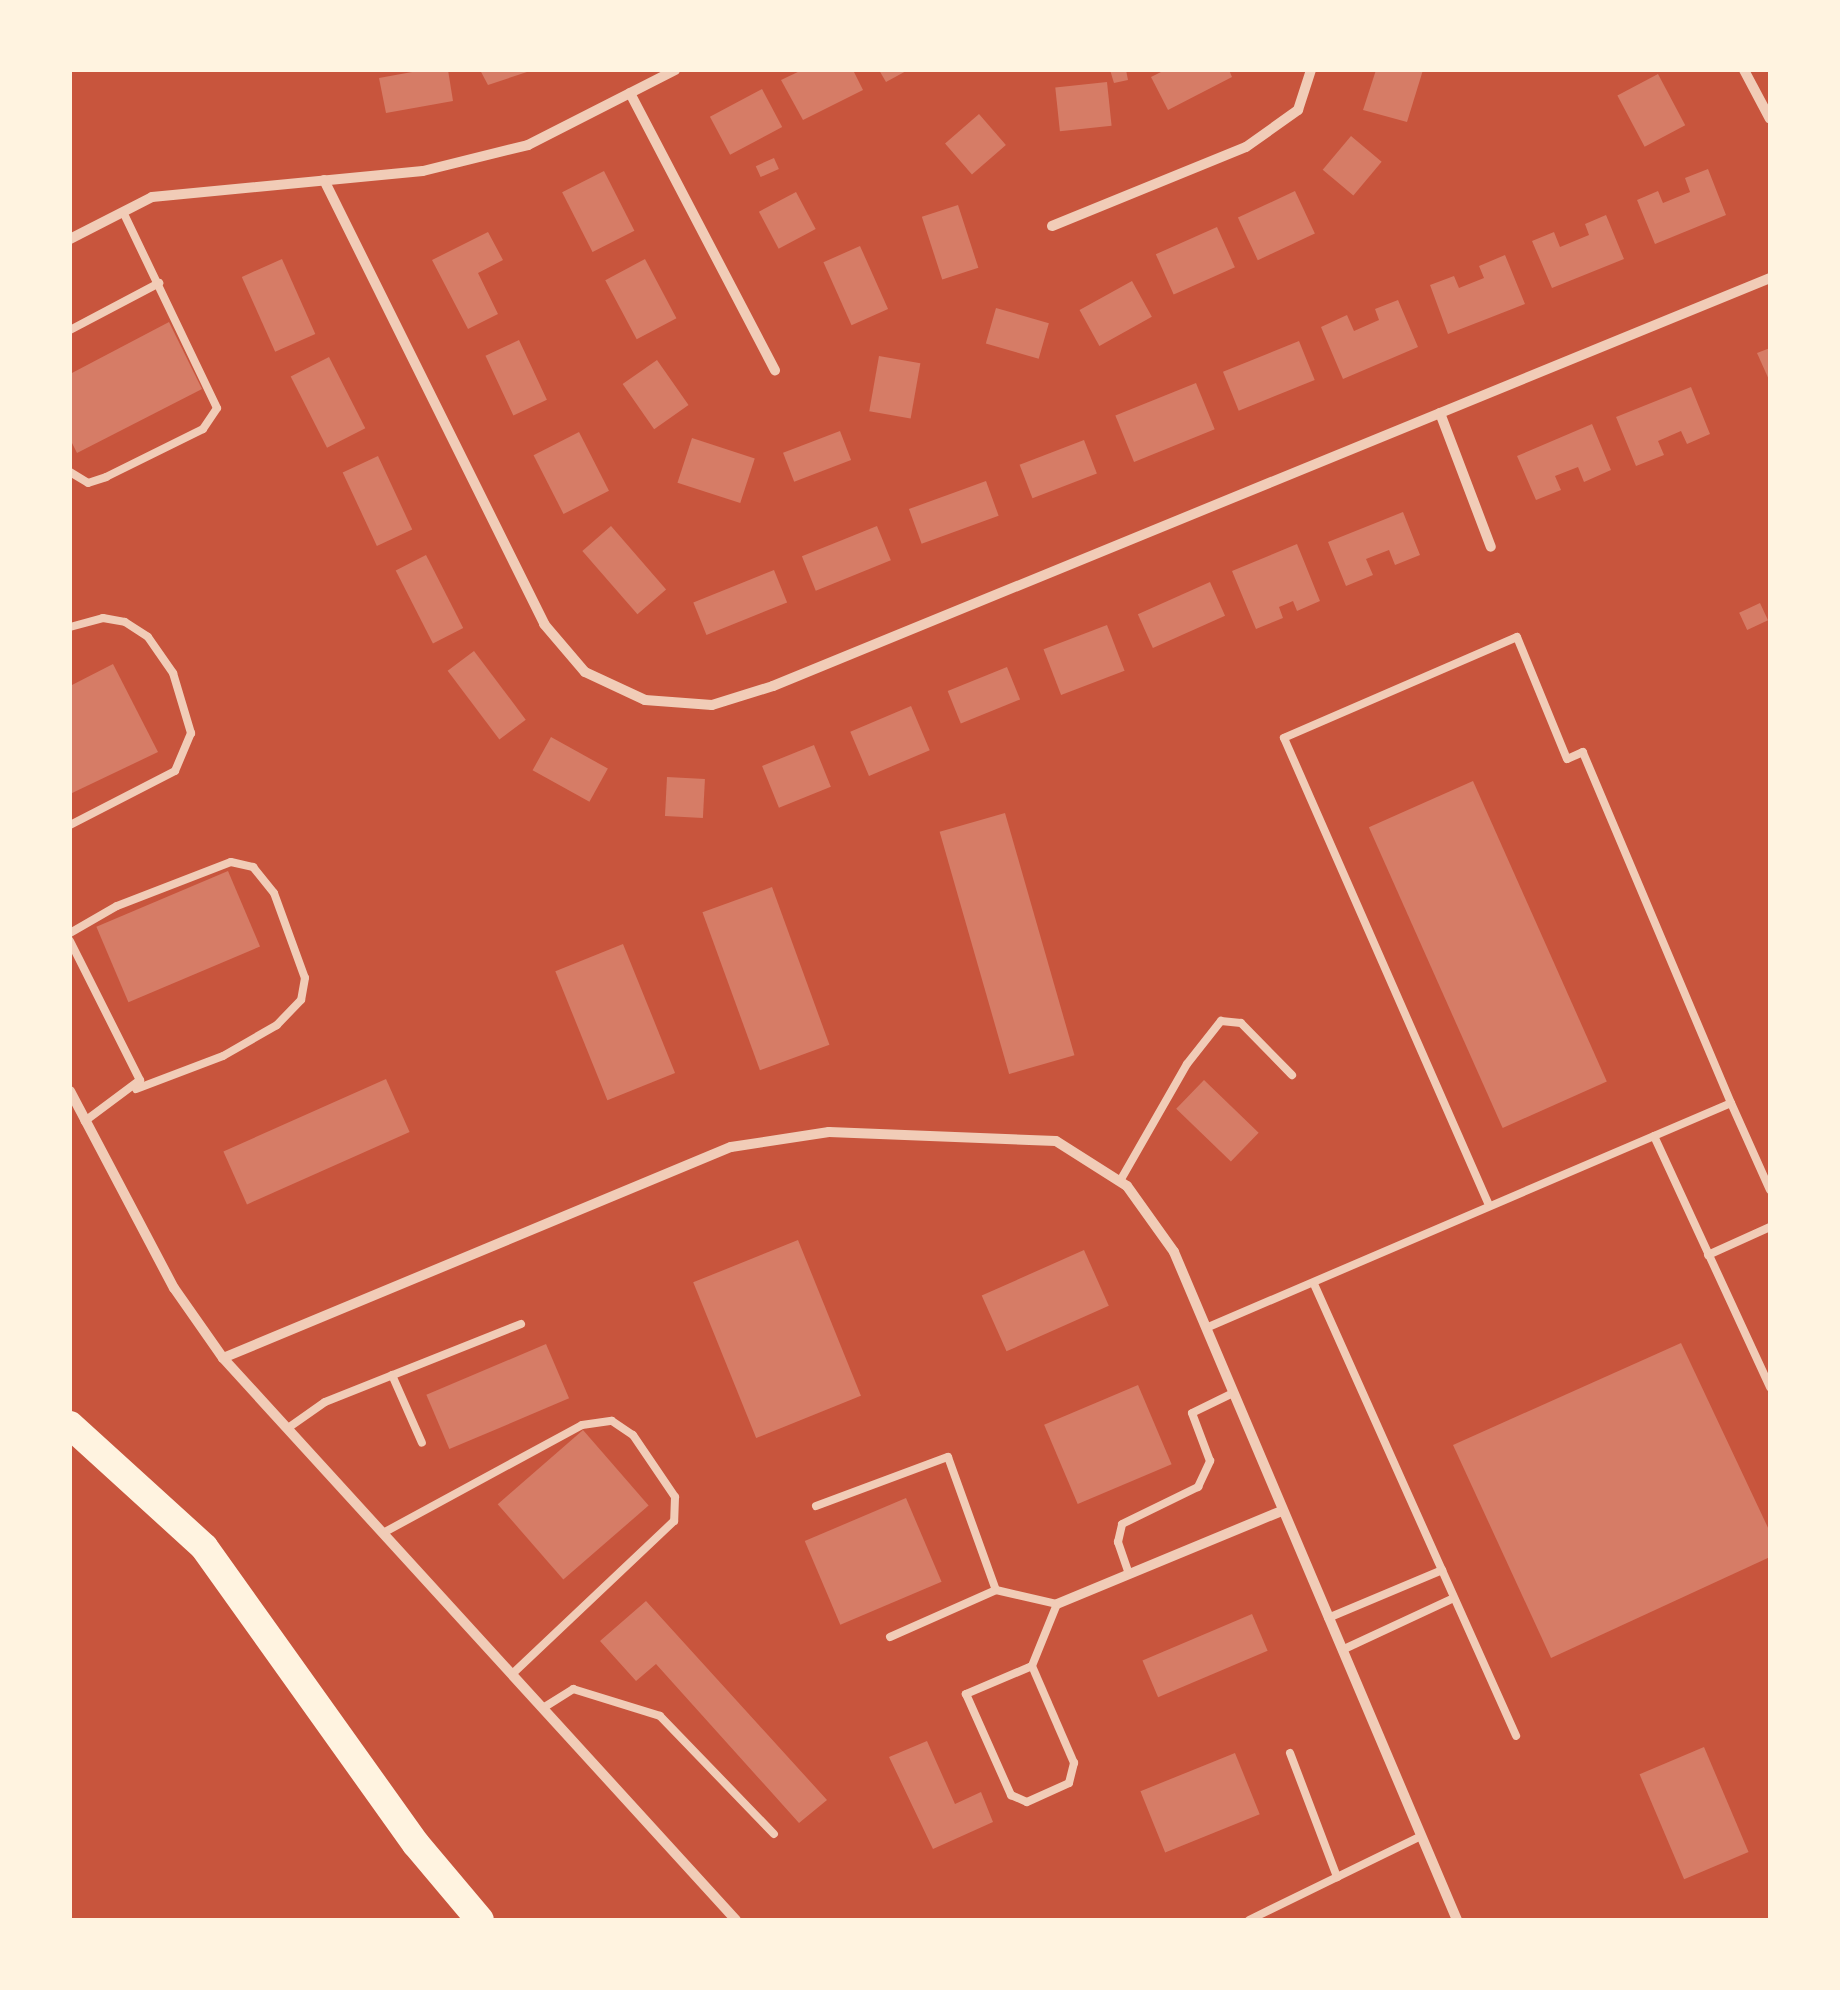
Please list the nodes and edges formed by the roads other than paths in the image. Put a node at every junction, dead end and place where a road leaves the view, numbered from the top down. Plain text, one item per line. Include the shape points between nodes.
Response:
1 (675, 70) edge
2 (1311, 70) edge
3 (1744, 70) edge
4 (630, 93) junction
5 (1770, 119) edge
6 (324, 180) junction
7 (123, 212) junction
8 (1052, 226) dead end
9 (70, 238) edge
10 (1770, 278) edge
11 (158, 284) junction
12 (70, 330) edge
13 (775, 370) dead end
14 (1440, 413) junction
15 (70, 472) edge
16 (1490, 547) dead end
17 (70, 627) edge
18 (70, 825) edge
19 (70, 932) edge
20 (70, 941) edge
21 (1292, 1075) dead end
22 (136, 1089) junction
23 (70, 1092) edge
24 (1732, 1102) junction
25 (85, 1121) junction
26 (1654, 1136) junction
27 (1120, 1182) junction
28 (1770, 1190) edge
29 (1488, 1203) junction
30 (1770, 1227) edge
31 (1708, 1255) junction
32 (1314, 1284) junction
33 (522, 1324) dead end
34 (1206, 1328) junction
35 (223, 1358) junction
36 (392, 1375) junction
37 (1770, 1387) edge
38 (1233, 1393) junction
39 (70, 1425) edge
40 (288, 1428) junction
41 (422, 1443) dead end
42 (816, 1506) dead end
43 (1282, 1511) junction
44 (383, 1533) junction
45 (1442, 1570) junction
46 (1129, 1574) junction
47 (996, 1590) junction
48 (1454, 1598) junction
49 (1058, 1604) junction
50 (1328, 1618) junction
51 (890, 1637) dead end
52 (1342, 1650) junction
53 (1032, 1666) junction
54 (512, 1674) junction
55 (542, 1708) junction
56 (1516, 1736) dead end
57 (1290, 1753) dead end
58 (774, 1834) dead end
59 (1421, 1836) junction
60 (1337, 1877) junction
61 (480, 1920) edge
62 (736, 1920) edge
63 (1249, 1920) edge
64 (1457, 1920) edge

1 - 4 street
2 - 8 street via 1298,110 1246,147
3 - 5 street
4 - 6 street via 528,145 422,172
4 - 13 street
6 - 7 street via 152,197
6 - 14 street via 544,624 584,672 645,700 712,705 773,686
7 - 9 street
7 - 11 lane
10 - 14 street
11 - 12 lane
11 - 15 lane via 216,399 212,421 106,478 88,484
14 - 16 street
17 - 18 lane via 103,618 125,622 148,638 172,673 191,733 175,771
19 - 22 lane via 231,862 253,868 274,893 305,978 300,1000 277,1024 223,1056
20 - 22 lane via 140,1080
21 - 27 lane via 1241,1023 1220,1021 1187,1064
22 - 25 lane
23 - 25 street
24 - 26 lane
24 - 28 lane
24 - 29 lane via 1583,752 1567,759 1516,638 1284,738
25 - 35 street via 174,1288
26 - 29 lane
26 - 31 lane
27 - 34 street via 1174,1252
27 - 35 street via 1056,1141 829,1132 731,1147
29 - 32 lane
30 - 31 lane
31 - 37 lane
32 - 34 lane
32 - 45 lane
33 - 36 lane
34 - 38 street
35 - 40 street
36 - 40 lane via 325,1402
36 - 41 lane
38 - 43 street
38 - 46 lane via 1192,1413 1210,1461 1198,1487 1122,1524 1118,1542
39 - 61 highway via 204,1547 416,1844
40 - 44 street
42 - 47 lane via 948,1457
43 - 46 street
43 - 50 street
44 - 54 street
44 - 54 lane via 582,1425 612,1422 633,1435 675,1496 674,1521
45 - 48 lane
45 - 50 lane
46 - 49 street
47 - 49 lane
47 - 51 lane
48 - 52 lane
48 - 56 lane
49 - 53 lane
50 - 52 street
52 - 59 street
53 - 53 lane via 966,1694 1011,1795 1028,1802 1069,1782 1074,1763
54 - 55 street
55 - 58 lane via 573,1689 660,1716
55 - 62 street
57 - 60 lane
59 - 60 lane
59 - 64 street
60 - 63 lane

